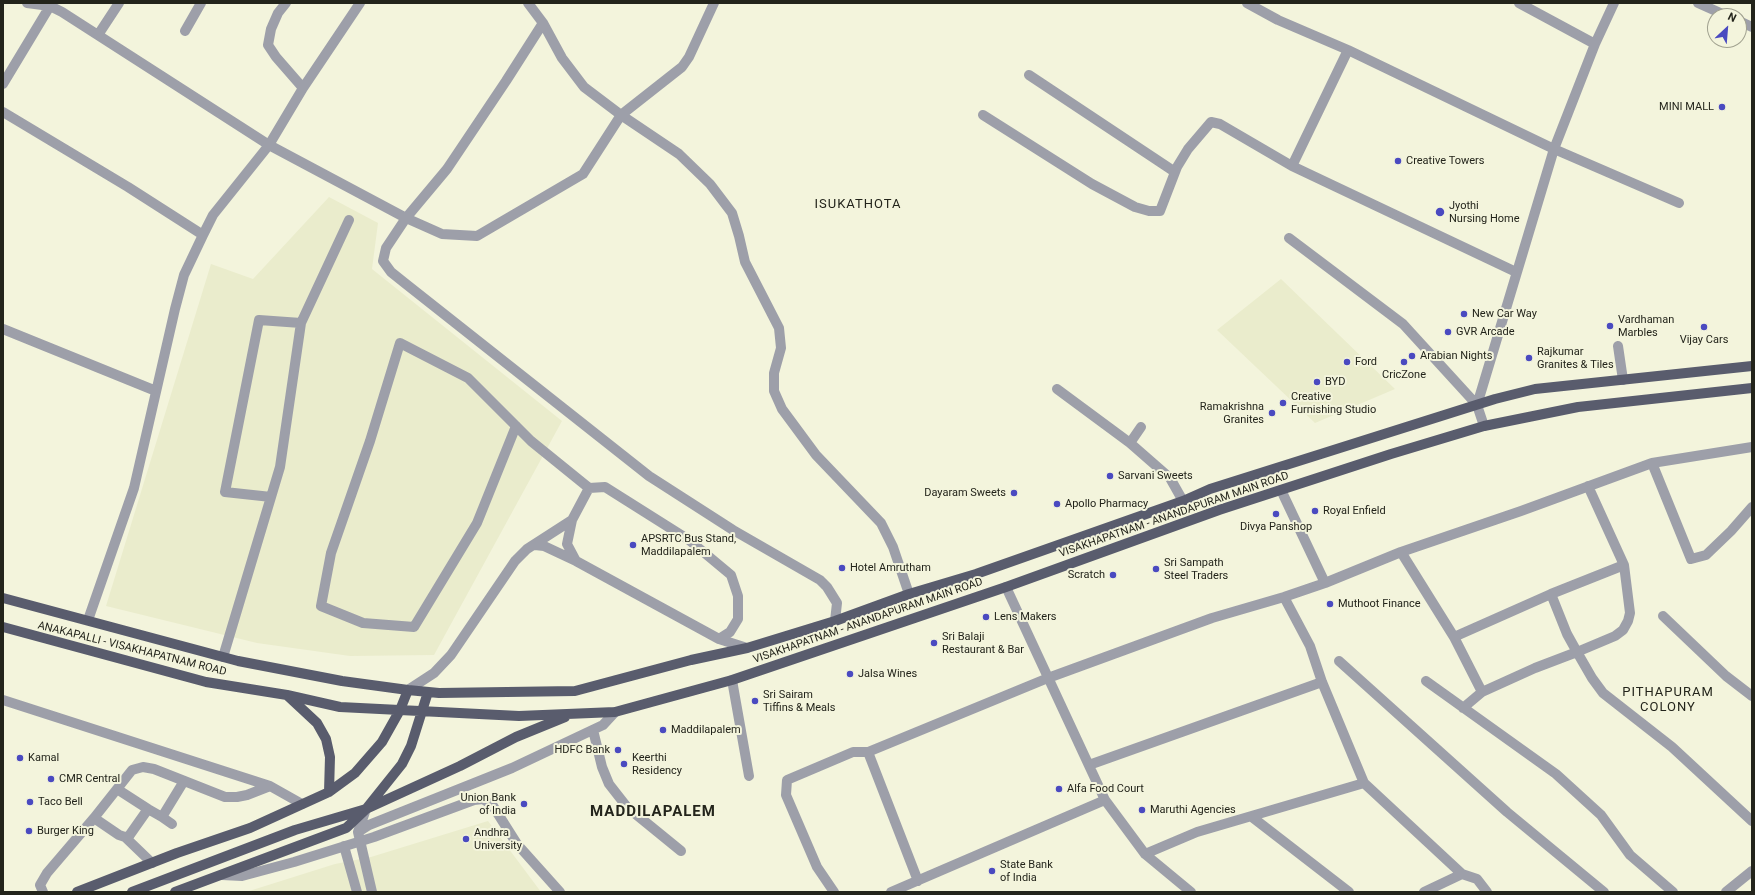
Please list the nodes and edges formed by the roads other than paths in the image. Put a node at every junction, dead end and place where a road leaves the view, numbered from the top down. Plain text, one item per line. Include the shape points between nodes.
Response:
1 (27, 3) edge
2 (119, 3) edge
3 (201, 3) edge
4 (286, 3) edge
5 (360, 3) edge
6 (528, 3) edge
7 (714, 3) edge
8 (1247, 3) edge
9 (1520, 3) edge
10 (1614, 3) edge
11 (1698, 3) edge
12 (50, 4) edge
13 (1710, 8) edge
14 (543, 24) junction
15 (185, 31) dead end
16 (98, 35) junction
17 (1595, 44) junction
18 (1348, 50) junction
19 (1029, 75) dead end
20 (3, 84) edge
21 (304, 88) junction
22 (3, 112) edge
23 (983, 115) dead end
24 (621, 116) junction
25 (269, 145) junction
26 (1554, 149) junction
27 (1292, 166) junction
28 (1175, 172) junction
29 (1679, 204) dead end
30 (406, 218) junction
31 (349, 220) dead end
32 (202, 235) junction
33 (1289, 238) dead end
34 (1516, 272) junction
35 (301, 323) junction
36 (3, 329) edge
37 (1618, 346) dead end
38 (1752, 366) edge
39 (1623, 380) junction
40 (1752, 388) edge
41 (1056, 389) dead end
42 (156, 391) junction
43 (1477, 405) junction
44 (516, 426) junction
45 (1484, 426) junction
46 (1141, 427) dead end
47 (1130, 443) junction
48 (1752, 447) edge
49 (1652, 463) junction
50 (1588, 486) junction
51 (589, 488) junction
52 (1282, 490) junction
53 (271, 497) junction
54 (1183, 501) junction
55 (1752, 507) edge
56 (572, 520) junction
57 (535, 545) junction
58 (1401, 552) junction
59 (576, 561) junction
60 (1624, 565) junction
61 (1325, 583) junction
62 (1006, 587) junction
63 (909, 594) junction
64 (1552, 594) junction
65 (1284, 597) junction
66 (3, 598) edge
67 (1663, 616) dead end
68 (88, 620) junction
69 (835, 620) junction
70 (3, 627) edge
71 (1454, 637) junction
72 (719, 639) junction
73 (747, 648) junction
74 (1577, 652) junction
75 (223, 657) junction
76 (1339, 661) dead end
77 (434, 673) junction
78 (1048, 678) junction
79 (732, 680) junction
80 (1426, 680) dead end
81 (1322, 682) junction
82 (408, 690) junction
83 (428, 692) junction
84 (1482, 692) junction
85 (287, 695) junction
86 (1752, 696) edge
87 (3, 700) edge
88 (1463, 708) junction
89 (400, 710) junction
90 (422, 711) junction
91 (614, 712) junction
92 (570, 715) junction
93 (593, 730) junction
94 (868, 752) junction
95 (1089, 765) junction
96 (748, 776) dead end
97 (184, 781) junction
98 (1364, 783) junction
99 (270, 786) junction
100 (117, 789) junction
101 (329, 792) junction
102 (1105, 800) junction
103 (302, 804) junction
104 (148, 809) junction
105 (366, 809) junction
106 (162, 817) junction
107 (1252, 817) junction
108 (94, 818) junction
109 (1752, 821) edge
110 (172, 824) dead end
111 (359, 837) junction
112 (125, 838) junction
113 (344, 846) junction
114 (681, 851) dead end
115 (1145, 854) junction
116 (152, 863) junction
117 (1752, 871) edge
118 (1462, 874) junction
119 (222, 875) junction
120 (918, 881) junction
121 (42, 892) edge
122 (78, 892) edge
123 (132, 892) edge
124 (175, 892) edge
125 (357, 892) edge
126 (372, 892) edge
127 (560, 892) edge
128 (834, 892) edge
129 (891, 892) edge
130 (1191, 892) edge
131 (1349, 892) edge
132 (1424, 892) edge
133 (1487, 892) edge
134 (1604, 892) edge
135 (1673, 892) edge
136 (1726, 892) edge

1 - 12 street
2 - 16 street
3 - 15 street
4 - 21 street via 271,29 268,45 276,58
5 - 21 street
6 - 14 street
7 - 24 street via 682,67
8 - 18 street via 1278,20
9 - 17 street
10 - 17 street
11 - 13 street
12 - 16 street
12 - 20 street
14 - 24 street via 562,58 584,87
14 - 30 street via 447,168
16 - 25 street
17 - 26 street
18 - 26 street
18 - 27 street
19 - 28 street
21 - 25 street
22 - 32 street
23 - 28 street via 1092,184 1135,207 1160,211
24 - 30 street via 583,174 477,236 442,234
24 - 63 street via 679,154 710,184 732,213 745,262 779,328 780,348 774,373 774,391 782,410 816,455 881,523 893,547
25 - 30 street
25 - 32 street via 213,215
26 - 29 street
26 - 34 street
27 - 28 street via 1220,124 1211,122 1188,149
27 - 34 street
30 - 69 street via 384,254 383,261 391,272 650,476 733,530 820,580 828,587 837,603
31 - 35 street
32 - 42 street via 184,275
33 - 43 street via 1403,324
34 - 43 street
35 - 53 street via 280,467
35 - 53 street via 260,320 225,492
36 - 42 street
37 - 39 street
38 - 39 main road, VISAKHAPATNAM - ANANDAPURAM MAIN ROAD
39 - 43 main road, VISAKHAPATNAM - ANANDAPURAM MAIN ROAD via 1535,390
40 - 45 main road, VISAKHAPATNAM - ANANDAPURAM MAIN ROAD via 1578,407
41 - 47 street
42 - 68 street via 134,488
43 - 45 street
43 - 54 main road, VISAKHAPATNAM - ANANDAPURAM MAIN ROAD via 1210,489
44 - 44 street via 468,378 400,343 331,554 321,606 363,623 414,627 477,523
44 - 51 street
45 - 52 main road, VISAKHAPATNAM - ANANDAPURAM MAIN ROAD
46 - 47 street
47 - 54 street via 1170,478
48 - 49 street
49 - 50 street
49 - 55 street via 1691,559 1706,555
50 - 58 street
50 - 60 street
51 - 56 street
51 - 72 street via 605,487 689,540 731,575 738,596 738,619 730,632
52 - 61 street
52 - 62 main road, VISAKHAPATNAM - ANANDAPURAM MAIN ROAD
53 - 75 street
54 - 63 main road, VISAKHAPATNAM - ANANDAPURAM MAIN ROAD via 976,574
56 - 57 street
56 - 59 street via 567,544
57 - 59 street via 544,546
57 - 77 street via 526,549 515,561 451,655
58 - 61 street
58 - 71 street
59 - 72 street
60 - 64 street
60 - 74 street via 1630,613 1628,621 1623,630 1615,636
61 - 65 street
62 - 78 street
62 - 79 main road, VISAKHAPATNAM - ANANDAPURAM MAIN ROAD
63 - 69 main road, VISAKHAPATNAM - ANANDAPURAM MAIN ROAD
64 - 71 street
64 - 74 street via 1567,634
65 - 78 street via 1212,618
65 - 81 street via 1310,646
66 - 68 main road, ANAKAPALLI - VISAKHAPATNAM ROAD
67 - 86 street via 1726,676
68 - 75 main road, ANAKAPALLI - VISAKHAPATNAM ROAD
69 - 73 main road, VISAKHAPATNAM - ANANDAPURAM MAIN ROAD
70 - 85 main road, ANAKAPALLI - VISAKHAPATNAM ROAD via 206,682
71 - 84 street
72 - 73 street
73 - 83 main road, VISAKHAPATNAM - ANANDAPURAM MAIN ROAD via 575,691
74 - 84 street
74 - 109 street via 1604,693 1672,747
75 - 82 main road, ANAKAPALLI - VISAKHAPATNAM ROAD via 342,681
76 - 134 street via 1507,812
77 - 82 street
77 - 83 street
78 - 94 street
78 - 95 street
79 - 91 main road, VISAKHAPATNAM - ANANDAPURAM MAIN ROAD
79 - 96 street
80 - 88 street
81 - 95 street
81 - 98 street
82 - 83 main road, ANAKAPALLI - VISAKHAPATNAM ROAD
82 - 89 main road
83 - 90 main road
84 - 88 street
85 - 89 main road, ANAKAPALLI - VISAKHAPATNAM ROAD via 340,707
85 - 101 main road via 317,723 326,739 330,757
87 - 99 street
88 - 135 street via 1556,774 1601,815 1630,855
89 - 90 main road, ANAKAPALLI - VISAKHAPATNAM ROAD
89 - 101 main road via 374,752 355,773
90 - 92 main road, ANAKAPALLI - VISAKHAPATNAM ROAD via 519,716
90 - 105 main road via 411,746 402,764
91 - 92 main road, VISAKHAPATNAM - ANANDAPURAM MAIN ROAD
91 - 93 street via 603,725
92 - 105 main road via 516,737
93 - 111 street via 512,768 369,825
93 - 114 street via 609,784 627,807
94 - 120 street
94 - 128 street via 853,752 787,780 786,795 817,867
95 - 102 street
97 - 99 street via 225,797 237,798
97 - 100 street via 143,767 132,770
97 - 106 street
98 - 107 street
98 - 118 street
99 - 103 street
100 - 104 street
100 - 108 street
101 - 103 main road
102 - 115 street
102 - 120 street
103 - 116 main road via 250,828
104 - 106 street
104 - 112 street via 134,830
105 - 111 street
105 - 119 main road via 346,828
105 - 123 main road via 295,830
106 - 110 street
107 - 115 street via 1197,832
107 - 131 street
108 - 112 street
108 - 121 street via 47,873 40,885
111 - 113 street
111 - 126 street
111 - 127 street via 483,799 493,806 517,844
112 - 116 street
113 - 119 street via 242,876
113 - 125 street
115 - 130 street
116 - 122 main road
117 - 136 street
118 - 132 street
118 - 133 street via 1477,879
119 - 124 main road
120 - 129 street

